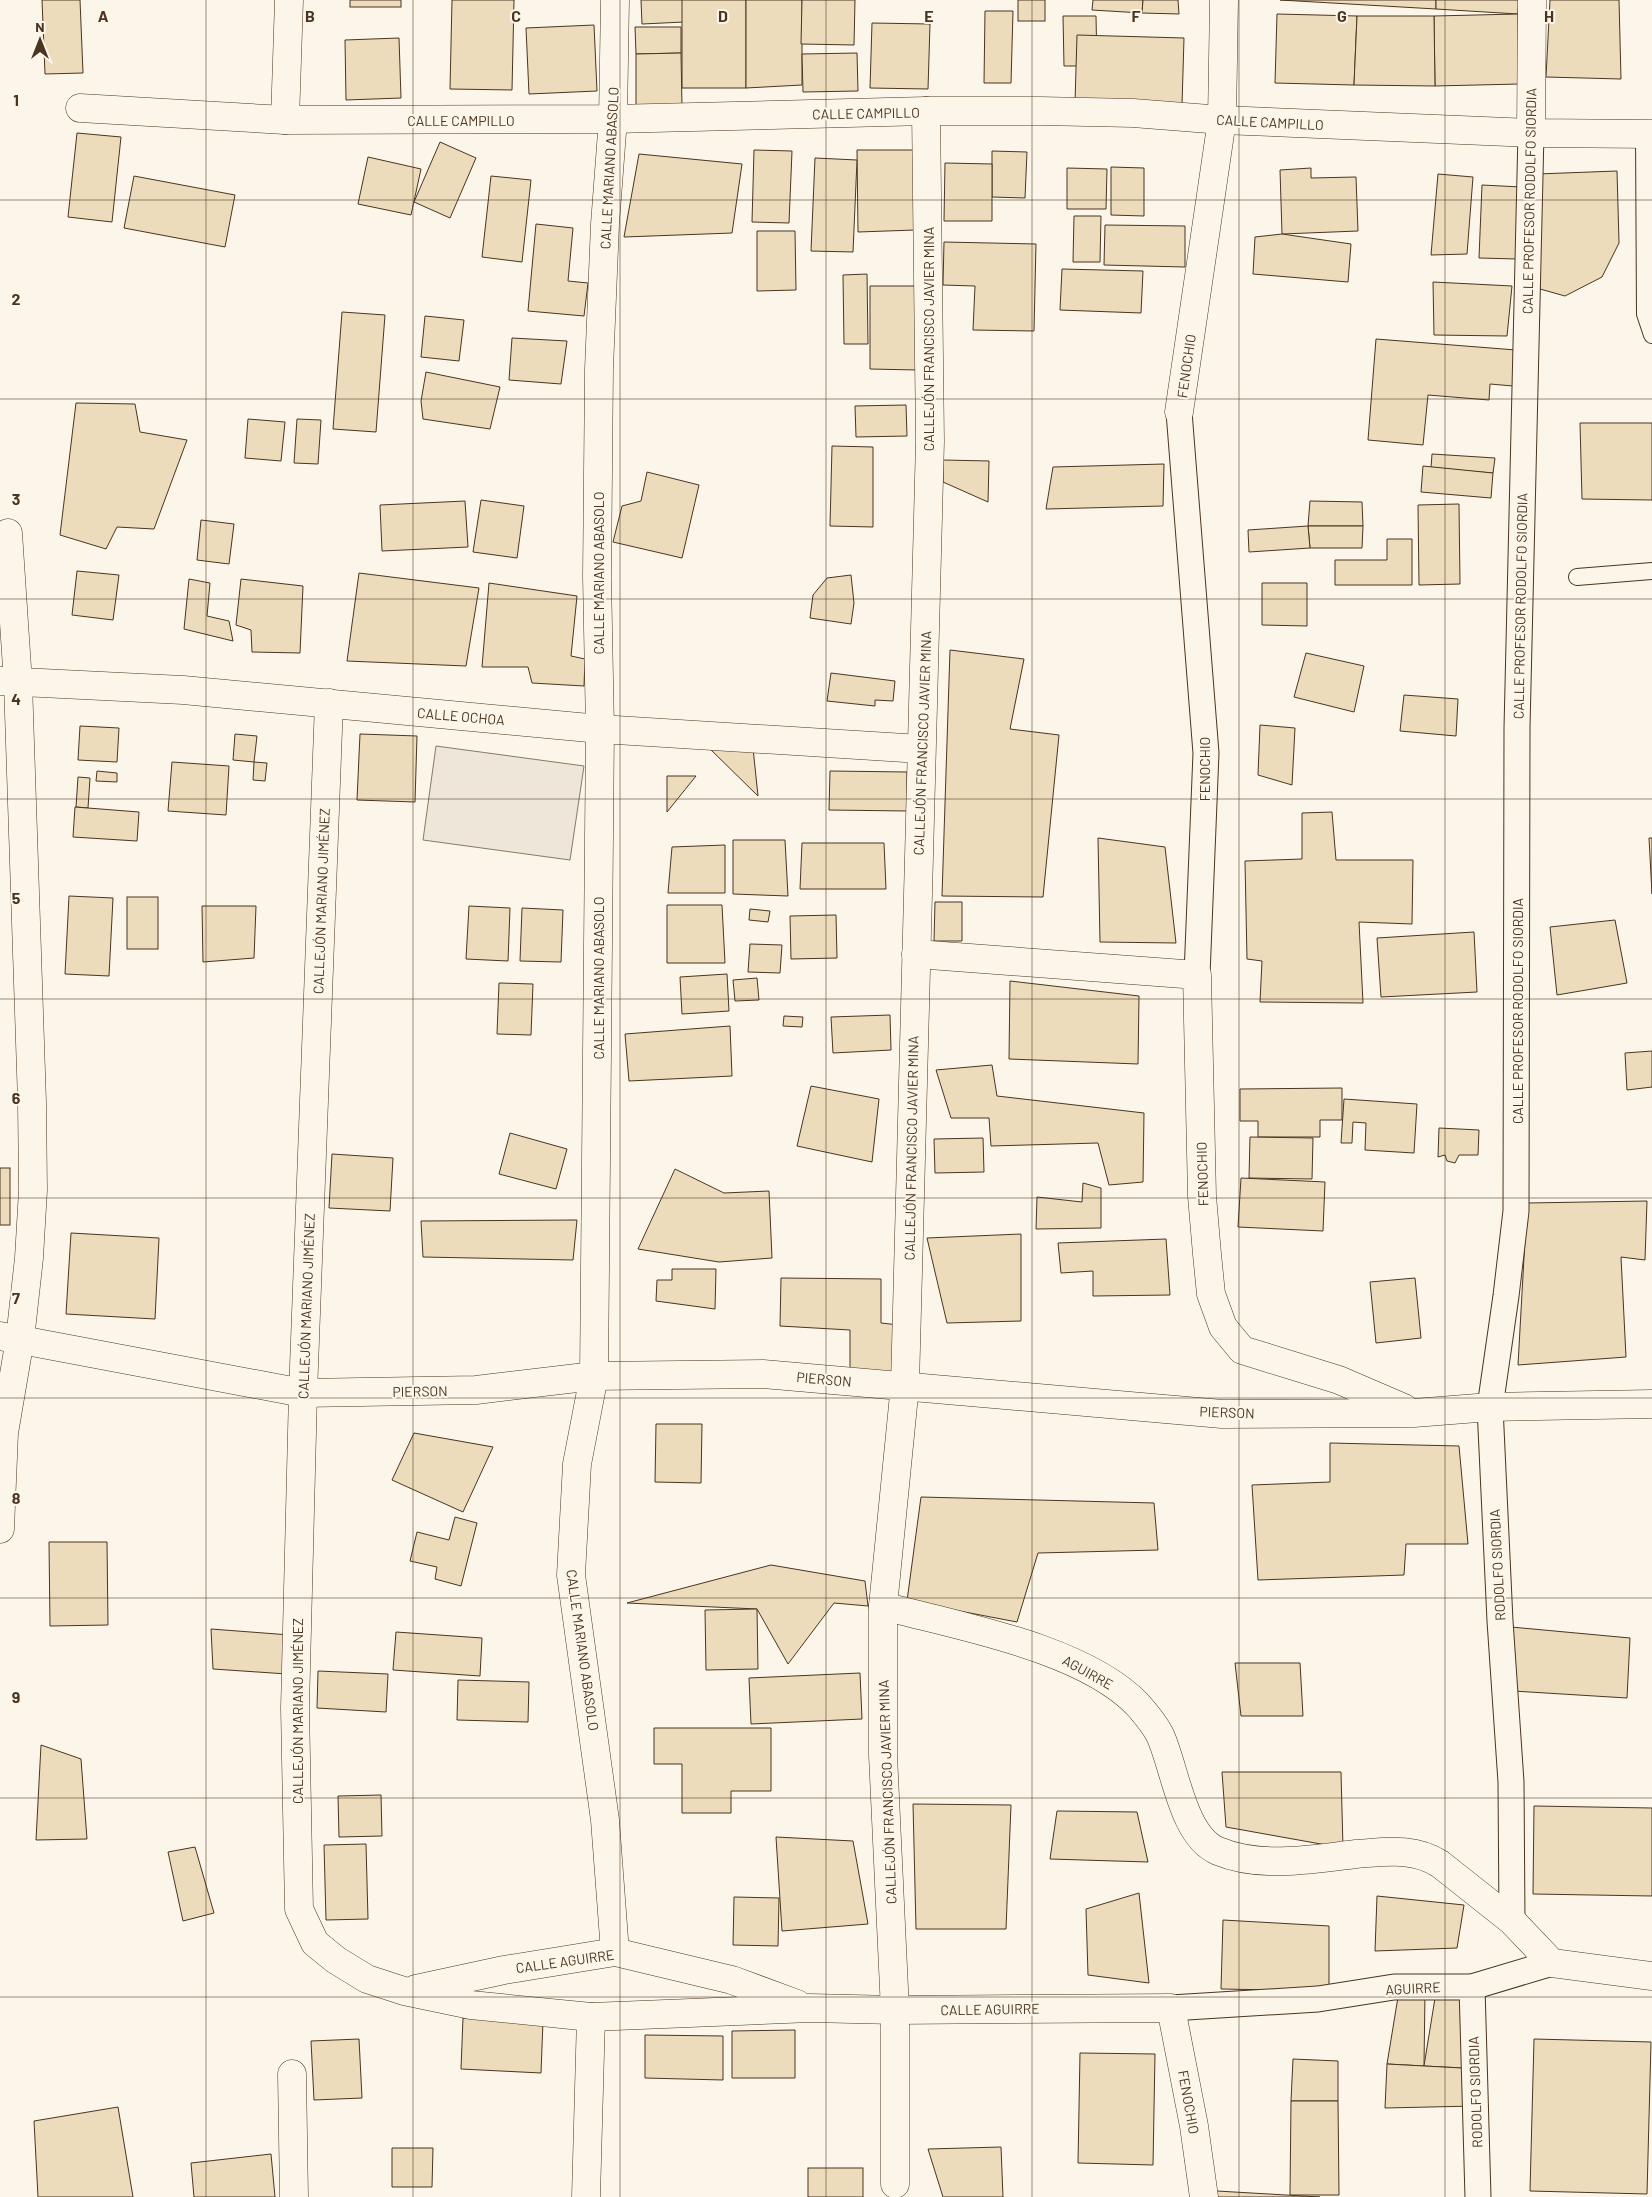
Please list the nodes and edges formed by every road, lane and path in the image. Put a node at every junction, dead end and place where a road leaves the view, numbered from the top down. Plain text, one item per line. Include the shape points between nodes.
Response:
1 (288, 0) edge
2 (615, 0) edge
3 (1224, 0) edge
4 (1532, 0) edge
5 (80, 108) dead end
6 (926, 111) junction
7 (613, 119) junction
8 (285, 120) junction
9 (1222, 120) junction
10 (1531, 132) junction
11 (1648, 134) edge
12 (1652, 335) edge
13 (1179, 412) joint
14 (8, 533) dead end
15 (1652, 571) edge
16 (1577, 577) dead end
17 (9, 682) edge
18 (329, 703) junction
19 (600, 729) junction
20 (922, 749) junction
21 (916, 954) junction
22 (1197, 975) junction
23 (1516, 1211) joint
24 (10, 1338) edge
25 (594, 1376) junction
26 (905, 1385) junction
27 (303, 1393) junction
28 (1652, 1404) edge
29 (1490, 1407) junction
30 (1414, 1413) junction
31 (2, 1433) edge
32 (0, 1529) edge
33 (883, 1606) junction
34 (299, 1909) joint
35 (1512, 1921) junction
36 (615, 1952) junction
37 (1552, 1963) junction
38 (1652, 1976) edge
39 (1472, 1987) junction
40 (404, 1991) junction
41 (810, 2008) junction
42 (1171, 2008) junction
43 (895, 2010) junction
44 (591, 2017) junction
45 (292, 2074) dead end
46 (895, 2184) dead end
47 (294, 2197) edge
48 (586, 2197) edge
49 (1204, 2197) edge
50 (1478, 2197) edge

1 - 8 street
2 - 7 street, CALLE MARIANO ABASOLO
3 - 9 street, FENOCHIO
4 - 10 street, CALLE PROFESOR RODOLFO SIORDIA
5 - 8 street, CALLE CAMPILLO
6 - 7 street, CALLE CAMPILLO
6 - 9 street, CALLE CAMPILLO via 1134,113
6 - 20 street, CALLEJÓN FRANCISCO JAVIER MINA via 930,441
7 - 8 street, CALLE CAMPILLO
7 - 19 street, CALLE MARIANO ABASOLO via 599,369 597,577
9 - 10 street, CALLE CAMPILLO
9 - 13 street, FENOCHIO
10 - 11 street, CALLE CAMPILLO
10 - 23 street, CALLE PROFESOR RODOLFO SIORDIA via 1517,728
11 - 12 lane via 1645,314
13 - 22 street, FENOCHIO via 1206,753
14 - 17 street
15 - 16 lane
17 - 18 street, CALLE OCHOA via 183,690
17 - 24 street via 32,1102 29,1258
18 - 19 street, CALLE OCHOA
18 - 27 street, CALLEJÓN MARIANO JIMÉNEZ
19 - 20 street, CALLE OCHOA
19 - 25 street, CALLE MARIANO ABASOLO
20 - 21 street, CALLEJÓN FRANCISCO JAVIER MINA
21 - 22 street
21 - 26 street, CALLEJÓN FRANCISCO JAVIER MINA
22 - 30 street, FENOCHIO via 1202,1196 1211,1294 1223,1327 1242,1350 1339,1380
23 - 29 street, RODOLFO SIORDIA
24 - 27 street, PIERSON
24 - 31 street
25 - 26 street, PIERSON via 763,1374
25 - 27 street, PIERSON via 476,1390
25 - 36 street, CALLE MARIANO ABASOLO via 577,1464 571,1575 606,1820
26 - 30 street, PIERSON via 1222,1414
26 - 33 street, CALLEJÓN FRANCISCO JAVIER MINA
27 - 34 street, CALLEJÓN MARIANO JIMÉNEZ via 295,1708
28 - 29 street, PIERSON
29 - 30 street, PIERSON
29 - 35 street, RODOLFO SIORDIA via 1511,1782
31 - 32 street
33 - 35 street, AGUIRRE via 1025,1644 1062,1657 1107,1679 1138,1705 1160,1735 1182,1804 1200,1837 1215,1850 1234,1857 1289,1861 1411,1851 1440,1864
33 - 43 street, CALLEJÓN FRANCISCO JAVIER MINA via 883,1755
34 - 40 street, CALLE AGUIRRE via 315,1943 336,1960 367,1979
35 - 37 street, AGUIRRE
36 - 40 street, CALLE AGUIRRE
36 - 41 street, CALLE AGUIRRE via 732,1980
37 - 38 street, AGUIRRE
37 - 39 street, AGUIRRE
39 - 42 street, AGUIRRE via 1394,1987 1318,1999
39 - 50 street, RODOLFO SIORDIA
40 - 44 street, CALLE AGUIRRE via 479,2006
41 - 43 street, CALLE AGUIRRE
41 - 44 street, CALLE AGUIRRE
42 - 43 street, CALLE AGUIRRE
42 - 49 street, FENOCHIO
43 - 46 street, CALLEJÓN FRANCISCO JAVIER MINA
44 - 48 street
45 - 47 street

